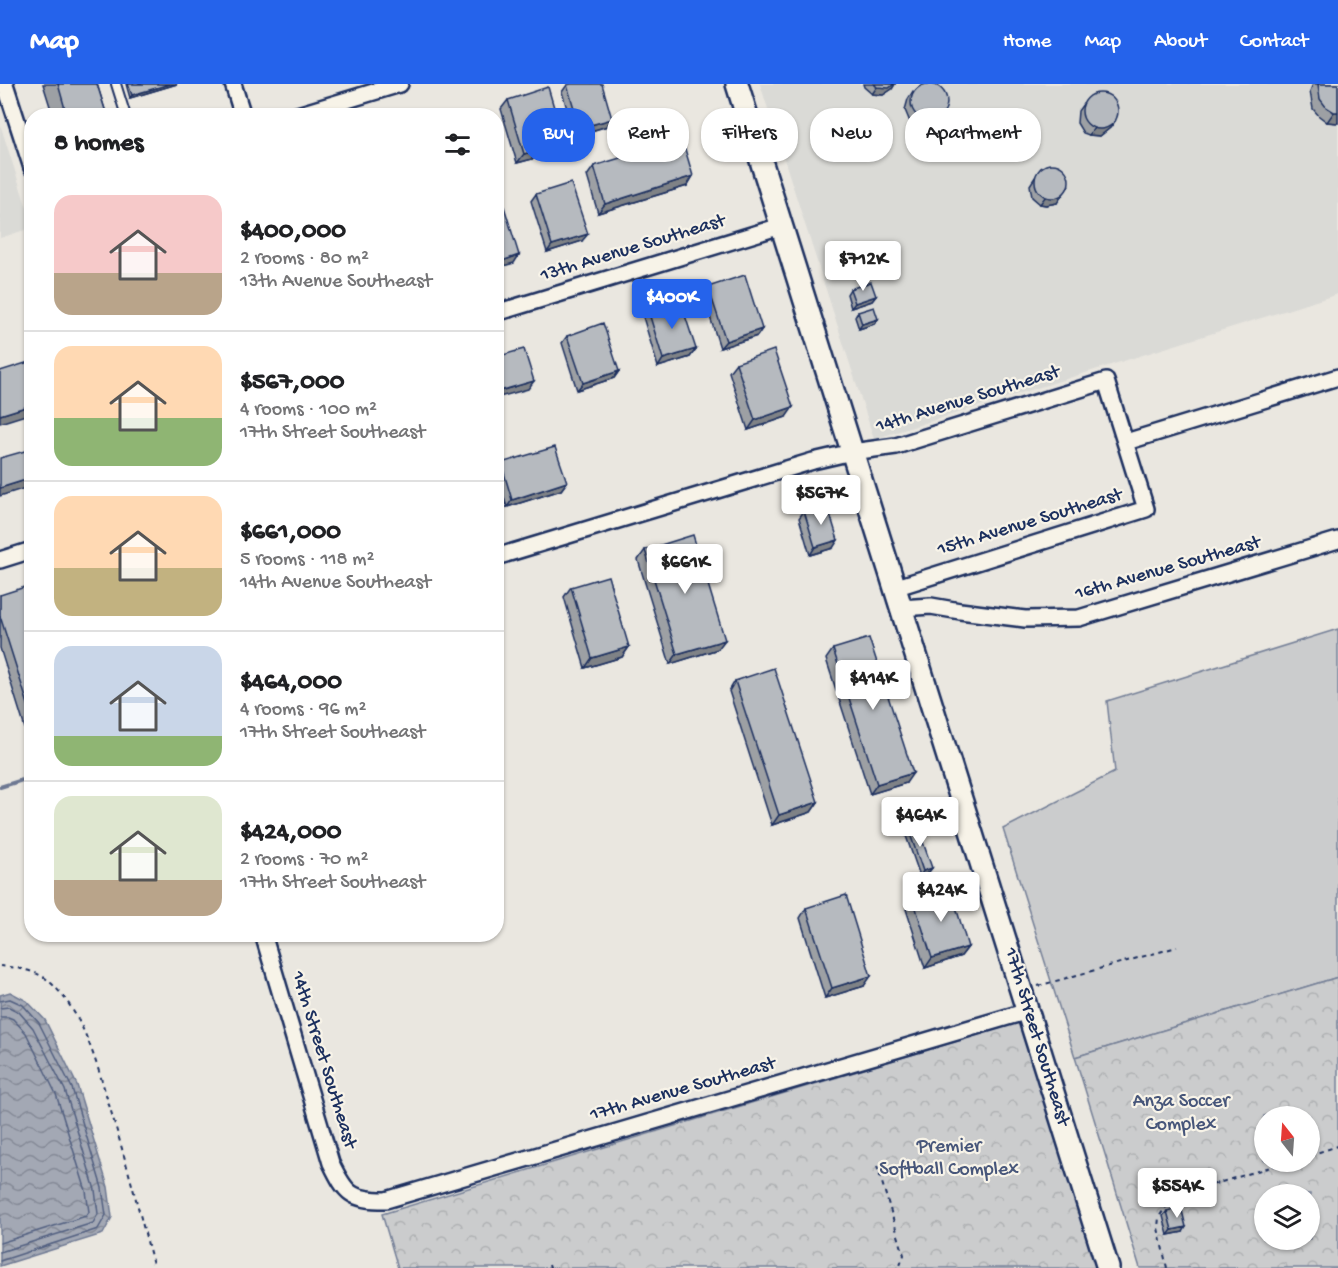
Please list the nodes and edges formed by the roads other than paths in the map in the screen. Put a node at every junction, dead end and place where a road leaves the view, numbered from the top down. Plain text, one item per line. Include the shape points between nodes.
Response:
1 (5, 84) edge
2 (116, 84) edge
3 (233, 84) edge
4 (400, 84) edge
5 (737, 84) edge
6 (124, 108) edge
7 (240, 108) edge
8 (320, 108) edge
9 (24, 143) edge
10 (781, 226) junction
11 (504, 311) edge
12 (1338, 377) edge
13 (1126, 442) junction
14 (852, 452) junction
15 (1338, 540) edge
16 (24, 552) edge
17 (504, 555) edge
18 (0, 560) edge
19 (894, 588) junction
20 (901, 608) junction
21 (265, 942) edge
22 (1025, 1001) junction
23 (350, 1195) joint
24 (1108, 1268) edge

1 - 9 street
2 - 6 lane
3 - 7 street
4 - 8 street
5 - 10 street, 17th Street Southeast
10 - 11 street, 13th Avenue Southeast
10 - 14 street, 17th Street Southeast
12 - 13 street
13 - 14 street, 14th Avenue Southeast via 1106,381 896,446
13 - 19 street, 15th Avenue Southeast via 1146,509
14 - 17 street, 14th Avenue Southeast
14 - 19 street, 17th Street Southeast
15 - 20 street, 16th Avenue Southeast via 1079,618 1025,619 932,606
16 - 18 street
19 - 20 street, 17th Street Southeast
20 - 22 street, 17th Street Southeast
21 - 23 street, 14th Street Southeast via 332,1163
22 - 23 street, 17th Avenue Southeast via 386,1200
22 - 24 street, 17th Street Southeast

